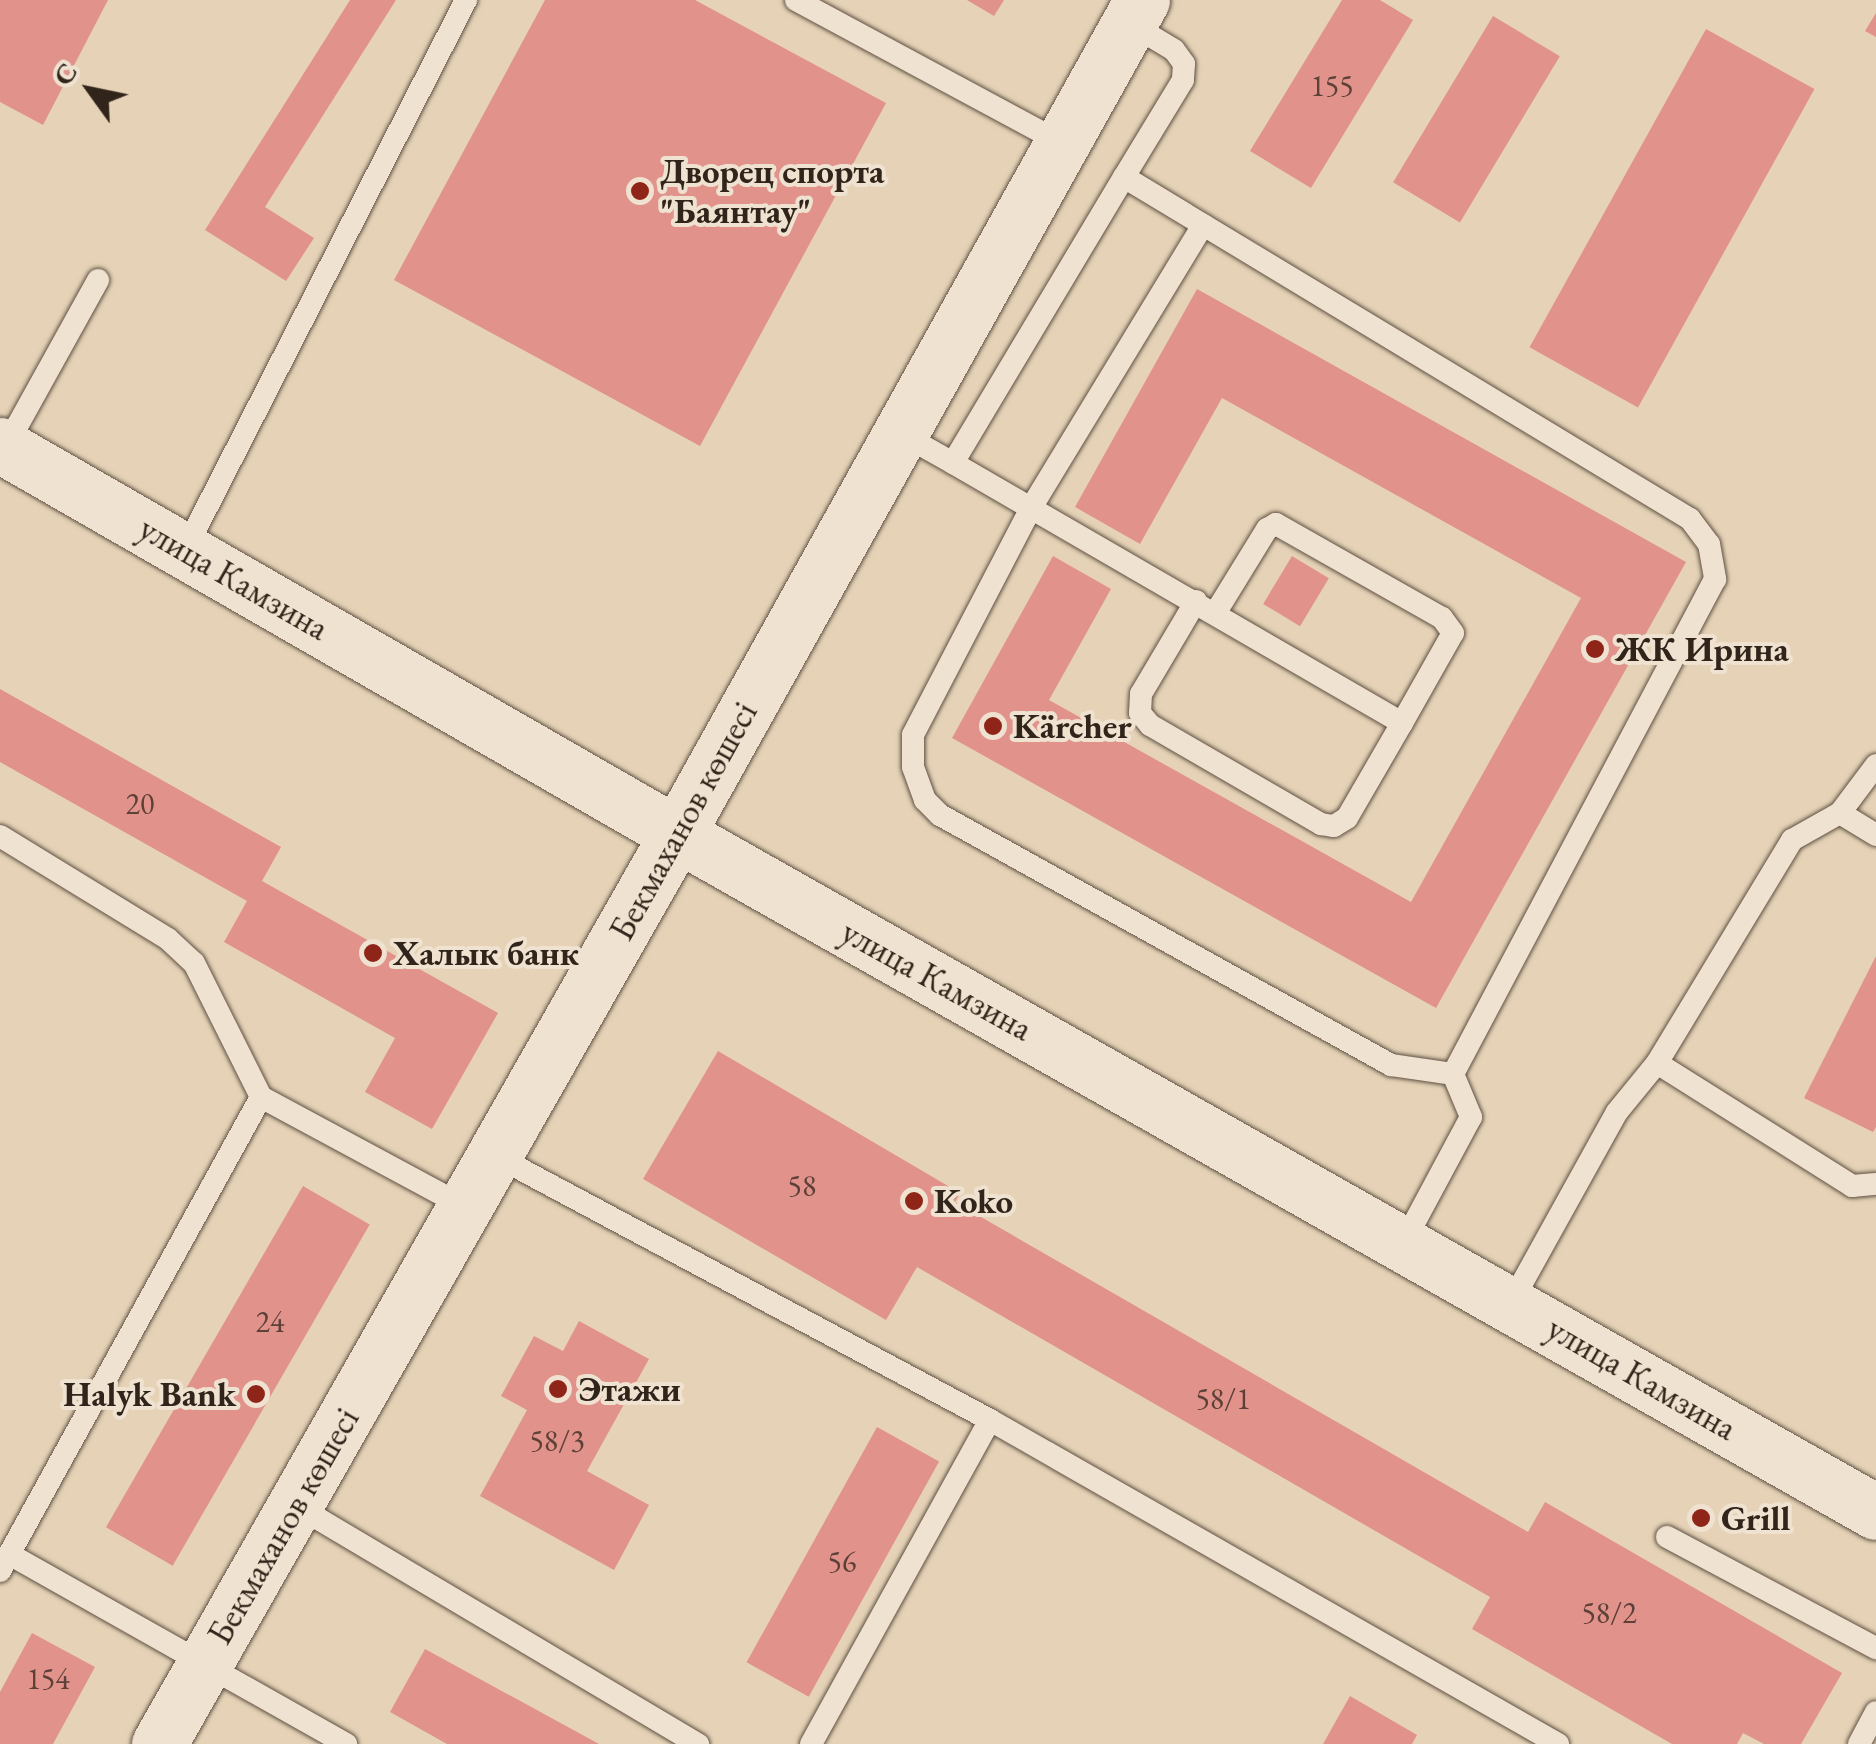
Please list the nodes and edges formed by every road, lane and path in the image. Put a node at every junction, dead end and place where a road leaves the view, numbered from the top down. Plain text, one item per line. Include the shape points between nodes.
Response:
1 (466, 0) edge
2 (796, 0) edge
3 (1136, 11) edge
4 (1062, 143) junction
5 (1124, 178) junction
6 (1203, 224) junction
7 (98, 280) dead end
8 (900, 432) junction
9 (2, 446) edge
10 (953, 463) junction
11 (1032, 508) junction
12 (185, 550) junction
13 (1206, 606) junction
14 (1402, 723) junction
15 (1876, 765) edge
16 (1840, 814) junction
17 (676, 834) junction
18 (1876, 835) edge
19 (0, 836) edge
20 (1656, 1063) junction
21 (1452, 1074) junction
22 (261, 1098) junction
23 (494, 1155) junction
24 (1876, 1184) edge
25 (465, 1207) junction
26 (1404, 1242) junction
27 (1511, 1303) junction
28 (990, 1420) junction
29 (295, 1505) junction
30 (1876, 1512) edge
31 (1667, 1538) dead end
32 (4, 1563) edge
33 (1876, 1648) edge
34 (204, 1664) junction
35 (1876, 1712) edge
36 (1520, 1735) edge
37 (159, 1744) edge
38 (346, 1744) edge
39 (698, 1744) edge
40 (811, 1744) edge
41 (1558, 1744) edge
42 (1858, 1744) edge

1 - 12 lane
2 - 4 lane
3 - 4 main road, Бекмаханов көшесі
3 - 5 lane via 1184,64 1182,80
4 - 8 main road, Бекмаханов көшесі
5 - 6 lane
5 - 10 lane
6 - 11 lane
6 - 21 lane via 1690,519 1709,544 1715,580
7 - 9 lane
8 - 10 lane
8 - 17 main road, Бекмаханов көшесі
9 - 12 main road, улица Камзина
10 - 11 lane
11 - 13 lane
11 - 21 lane via 913,734 913,767 925,800 940,815 1391,1065
12 - 17 main road, улица Камзина
13 - 14 lane
13 - 14 lane via 1266,528 1276,524 1442,618 1453,634
13 - 14 lane via 1141,694 1140,713 1150,725 1334,826 1347,818
15 - 16 lane
16 - 18 lane
16 - 20 lane via 1792,840
17 - 23 main road, Бекмаханов көшесі
17 - 26 main road, улица Камзина
19 - 22 lane via 168,938 194,963
20 - 24 lane via 1852,1186
20 - 27 lane via 1617,1112
21 - 26 lane via 1471,1118
22 - 25 lane
22 - 32 lane
23 - 25 main road, Бекмаханов көшесі
23 - 28 lane
25 - 29 main road, Бекмаханов көшесі
26 - 27 main road, улица Камзина
27 - 30 main road, улица Камзина
28 - 36 lane
28 - 40 lane
29 - 34 main road, Бекмаханов көшесі
29 - 39 lane
31 - 33 lane
32 - 34 lane
34 - 37 main road, Бекмаханов көшесі
34 - 38 lane
35 - 42 lane
36 - 41 lane

